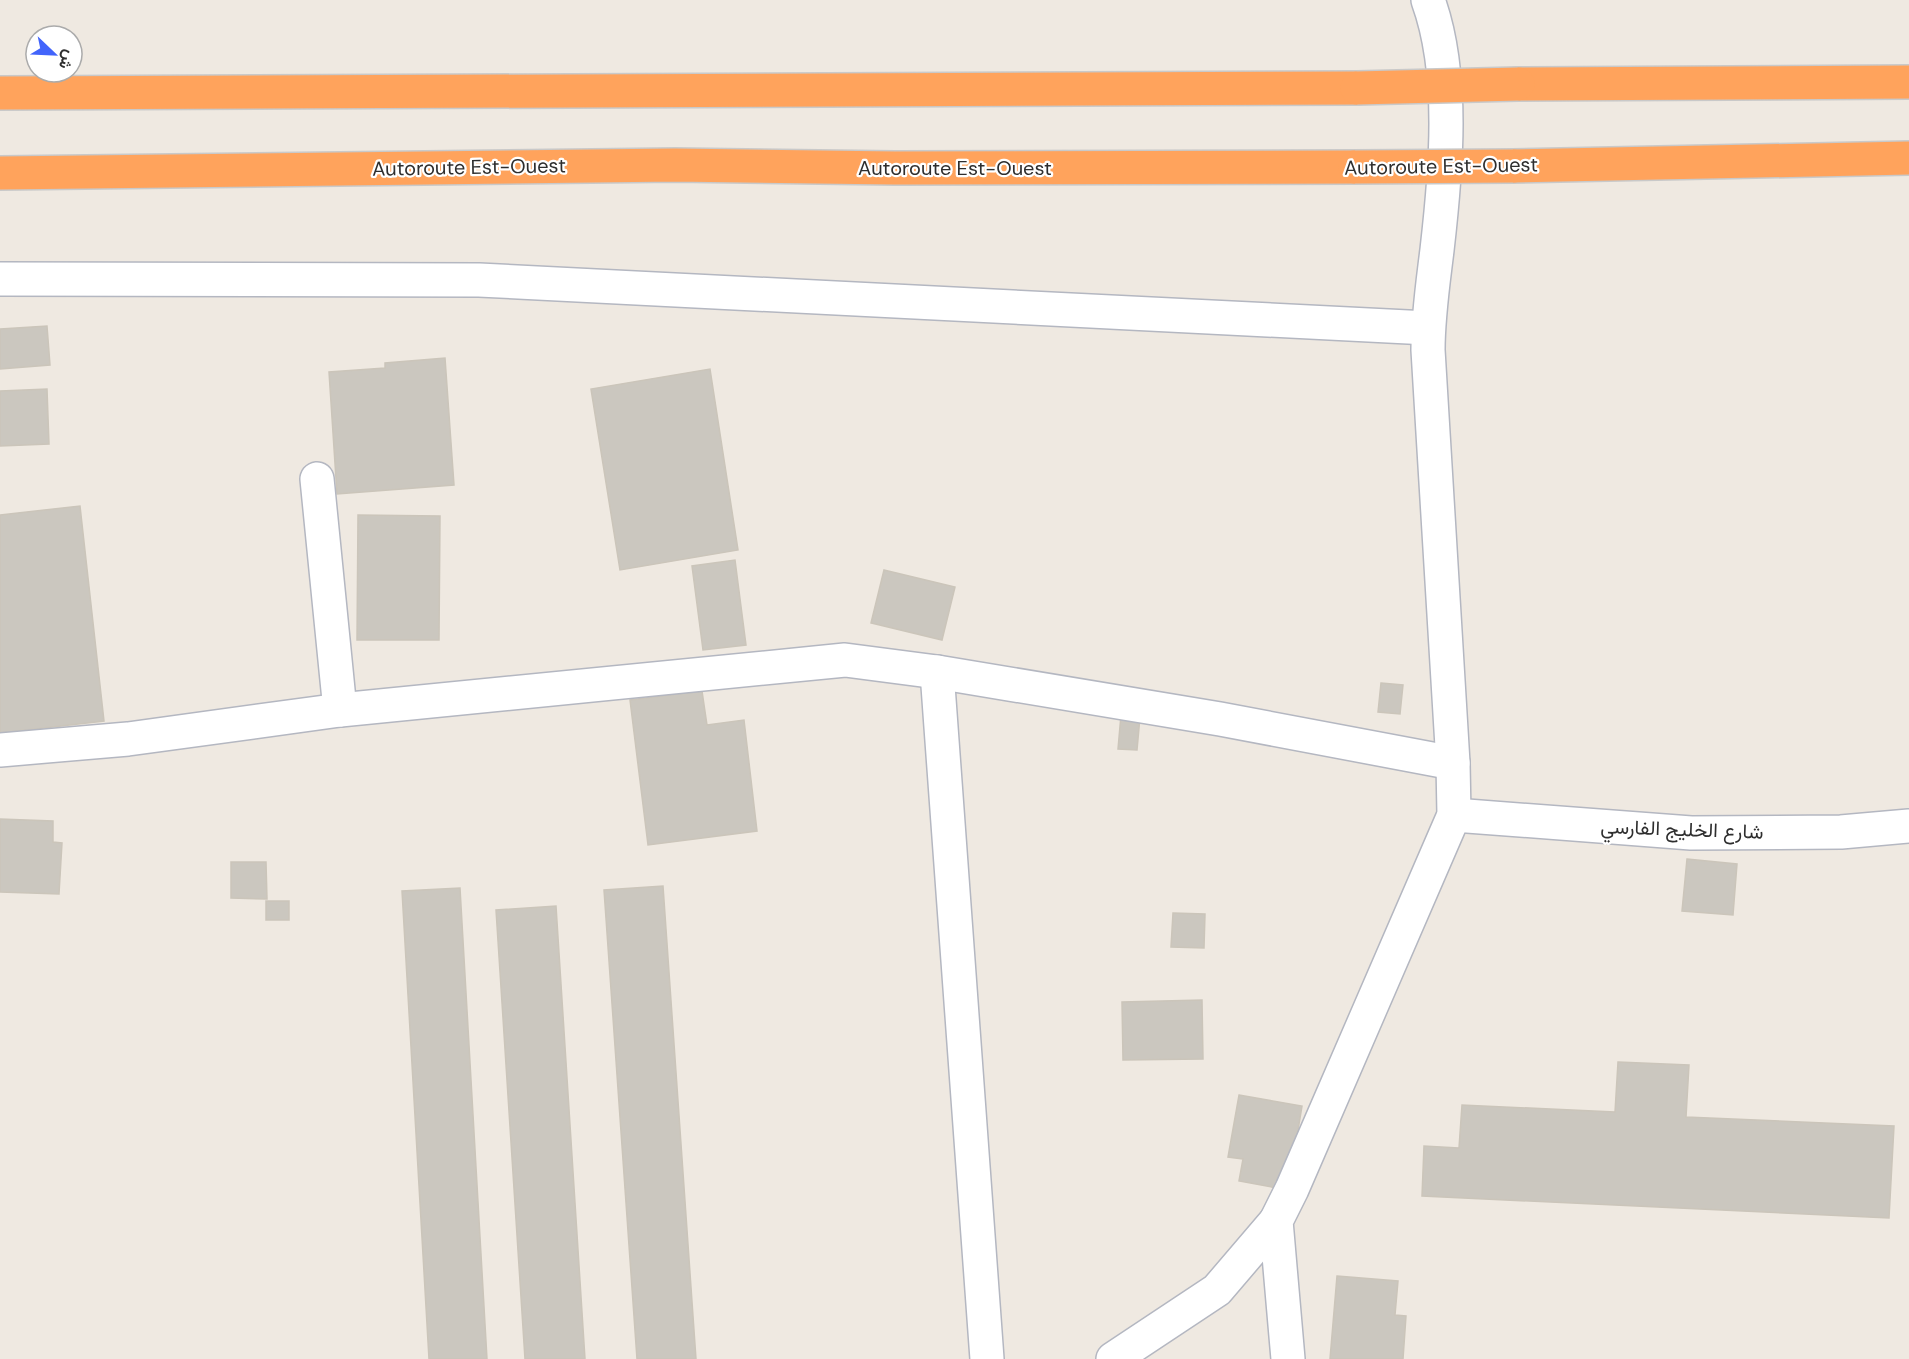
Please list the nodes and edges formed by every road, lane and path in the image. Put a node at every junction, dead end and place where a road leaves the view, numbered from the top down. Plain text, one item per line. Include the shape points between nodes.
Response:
1 (1428, 0) edge
2 (1909, 82) edge
3 (0, 93) edge
4 (1909, 158) edge
5 (0, 173) edge
6 (0, 279) edge
7 (1428, 328) junction
8 (317, 479) dead end
9 (937, 672) junction
10 (340, 710) junction
11 (0, 750) edge
12 (1453, 763) junction
13 (1455, 815) junction
14 (1909, 826) edge
15 (1276, 1221) junction
16 (987, 1359) edge
17 (1113, 1359) edge
18 (1288, 1359) edge

1 - 7 street via 1444,66 1445,112 1444,186
2 - 3 highway, bridge
4 - 5 highway, Autoroute Est-Ouest, bridge via 1513,166 675,165
6 - 7 street via 479,280
7 - 12 street
8 - 10 street
9 - 10 street via 845,660
9 - 12 street
9 - 16 street
10 - 11 street via 128,739
12 - 13 street
13 - 14 street, شارع الخليج الفارسي via 1691,834 1841,832
13 - 15 street
15 - 17 street via 1216,1290
15 - 18 street

